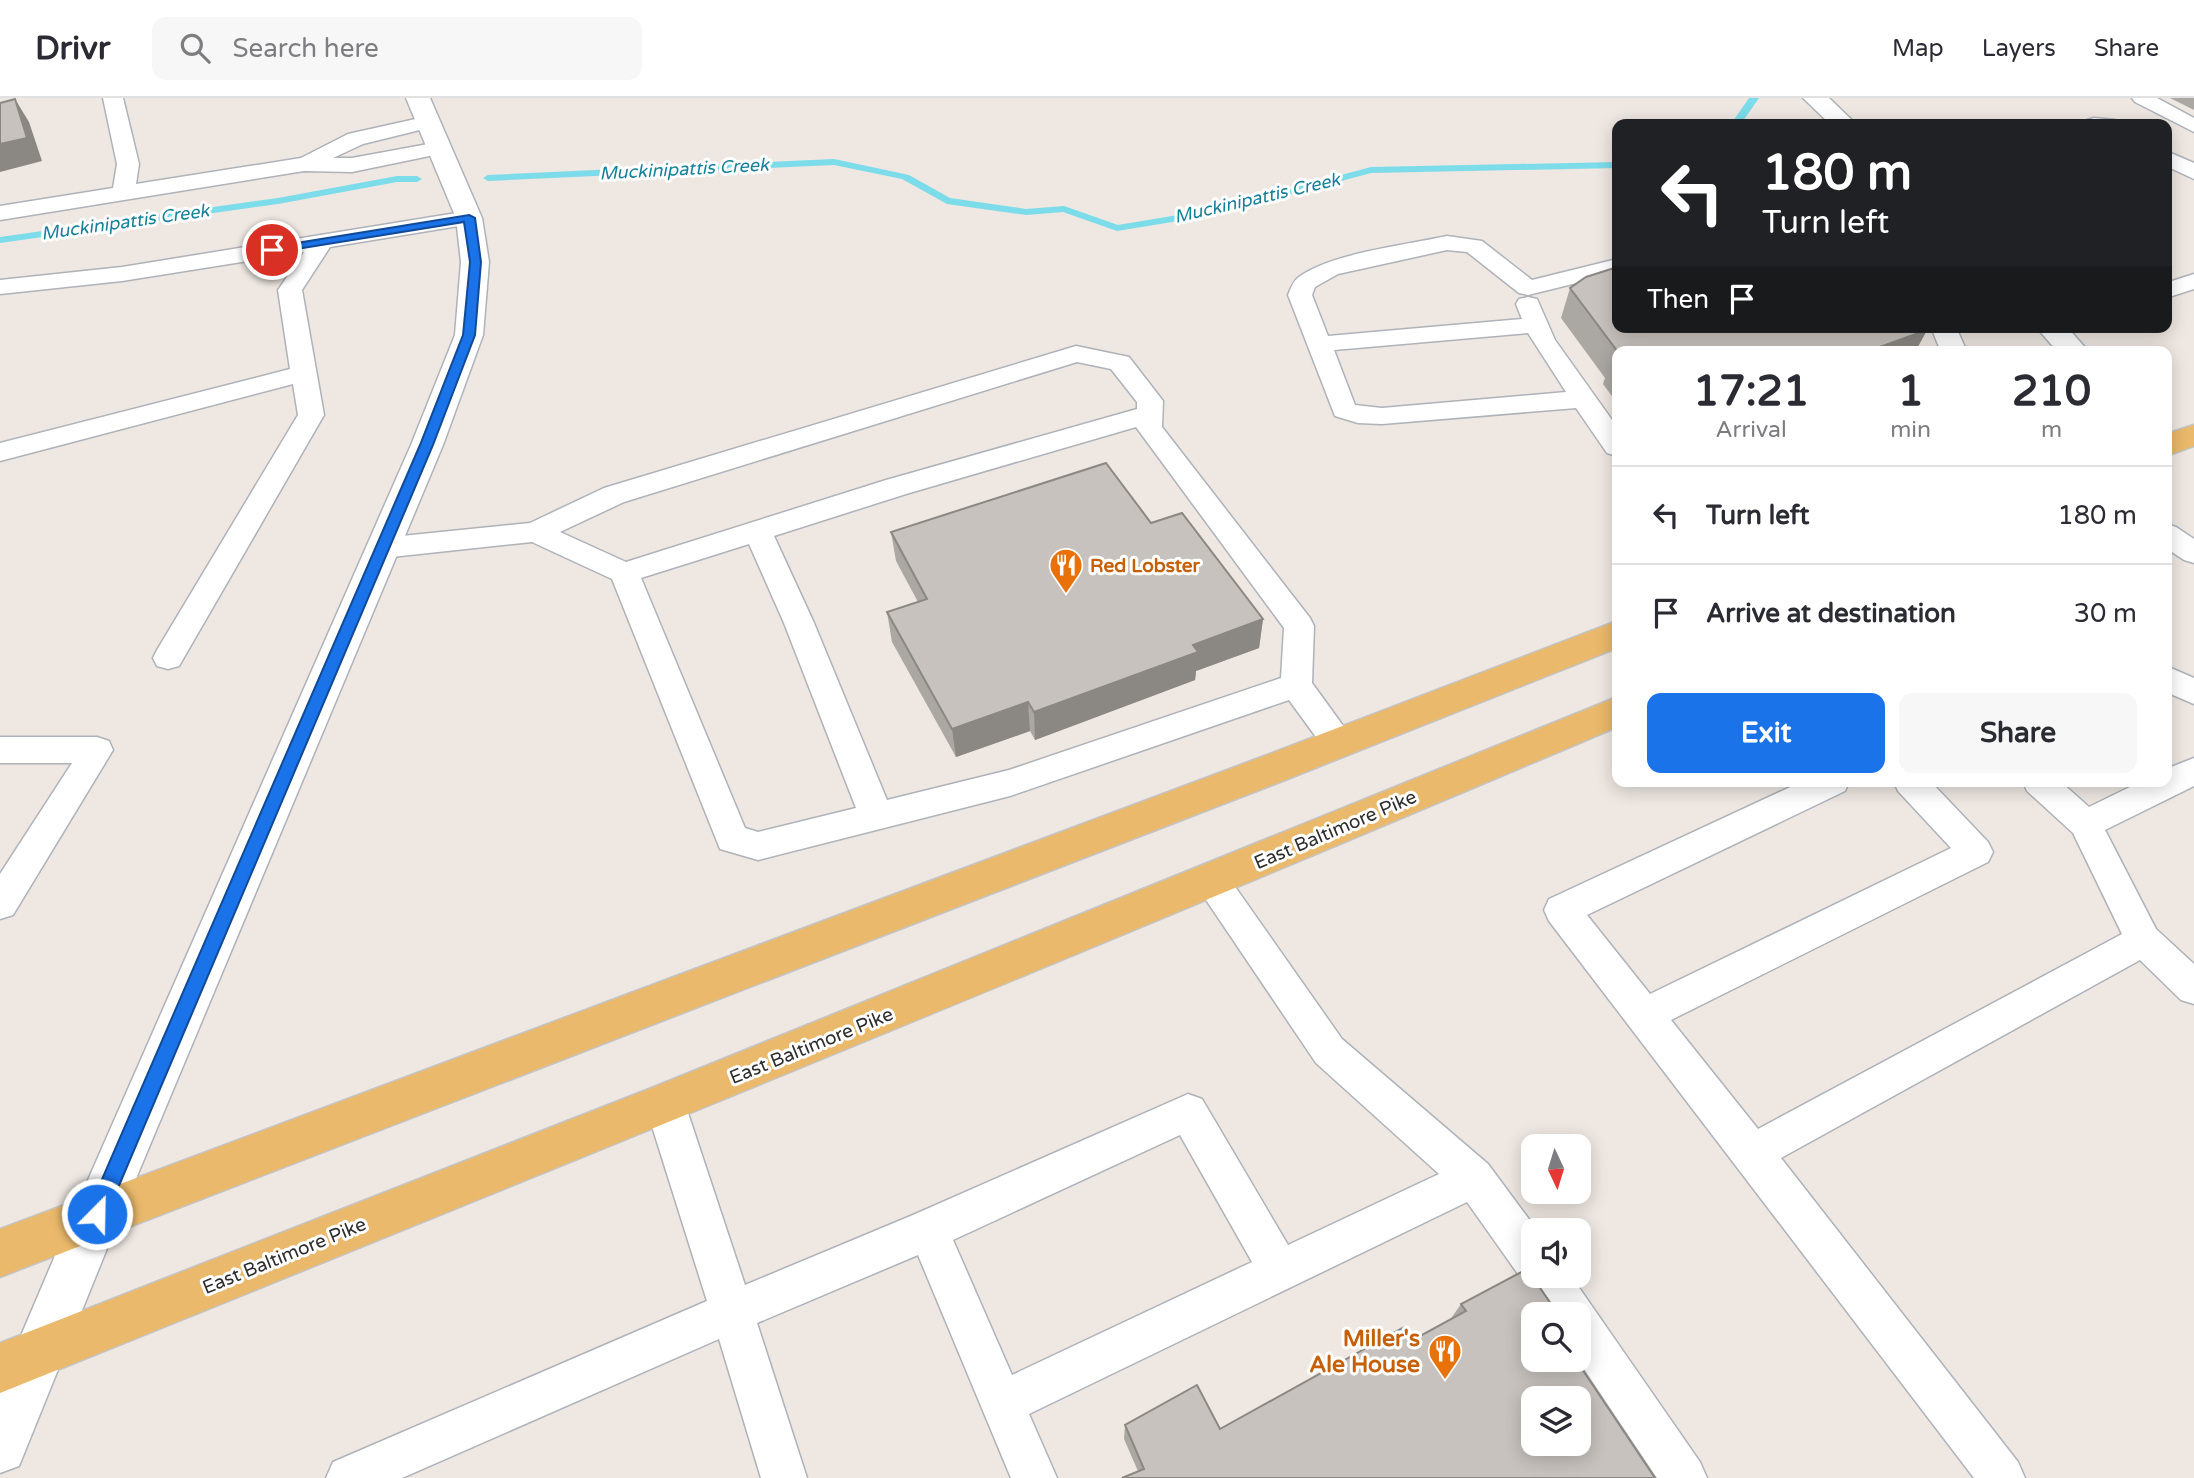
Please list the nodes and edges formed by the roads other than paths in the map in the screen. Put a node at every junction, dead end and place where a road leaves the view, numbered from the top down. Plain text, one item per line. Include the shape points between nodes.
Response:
1 (113, 98) edge
2 (1815, 98) edge
3 (2142, 98) edge
4 (1838, 119) edge
5 (429, 123) edge
6 (2194, 126) edge
7 (2172, 159) edge
8 (2194, 172) edge
9 (124, 192) junction
10 (0, 213) edge
11 (469, 218) junction
12 (322, 242) junction
13 (1612, 266) edge
14 (2194, 281) edge
15 (0, 287) edge
16 (1528, 288) junction
17 (2172, 289) edge
18 (1536, 325) junction
19 (2056, 333) edge
20 (1318, 344) junction
21 (2069, 346) edge
22 (304, 373) junction
23 (1582, 400) junction
24 (1149, 414) junction
25 (1612, 440) edge
26 (0, 452) edge
27 (535, 531) junction
28 (758, 531) junction
29 (2172, 538) edge
30 (382, 548) junction
31 (2194, 553) edge
32 (624, 573) junction
33 (1612, 636) edge
34 (168, 658) dead end
35 (2172, 681) edge
36 (1296, 685) junction
37 (2194, 692) edge
38 (1612, 713) edge
39 (1338, 743) junction
40 (0, 750) edge
41 (2194, 771) edge
42 (2172, 782) edge
43 (1822, 787) edge
44 (1915, 787) edge
45 (2044, 787) edge
46 (2161, 787) edge
47 (876, 815) junction
48 (2085, 824) junction
49 (1212, 881) junction
50 (0, 904) edge
51 (2143, 940) junction
52 (2194, 988) edge
53 (1644, 1015) junction
54 (665, 1104) junction
55 (1752, 1153) junction
56 (1474, 1178) junction
57 (97, 1214) junction
58 (928, 1230) junction
59 (1521, 1243) edge
60 (0, 1253) edge
61 (1280, 1271) junction
62 (732, 1312) junction
63 (1591, 1341) edge
64 (21, 1359) edge
65 (1003, 1403) junction
66 (0, 1447) edge
67 (349, 1478) edge
68 (784, 1478) edge
69 (1034, 1478) edge
70 (1684, 1478) edge
71 (2003, 1478) edge

1 - 9 lane via 128,164
2 - 4 street
3 - 6 lane
5 - 9 lane via 352,164 304,164
5 - 11 street
7 - 8 lane
9 - 10 lane
11 - 12 lane
11 - 30 street via 475,262 469,335
12 - 15 lane via 122,274
12 - 22 lane via 290,290
13 - 16 lane
14 - 17 lane
16 - 18 lane via 1528,308
16 - 20 lane via 1464,243 1330,269 1305,283 1300,295
18 - 20 lane
18 - 23 lane
19 - 21 street
20 - 23 lane via 1344,410 1358,415
22 - 26 lane
22 - 34 lane via 311,415
23 - 25 lane
24 - 27 lane via 1150,401 1120,363 1076,354 614,495
24 - 28 lane
24 - 36 lane via 1149,428 1299,626
27 - 30 lane
27 - 32 lane
28 - 32 lane
28 - 47 lane
29 - 31 lane
30 - 57 street
32 - 47 lane via 732,838 758,846
33 - 39 main road
35 - 37 lane
36 - 39 lane
36 - 47 lane via 1010,783
38 - 49 main road, East Baltimore Pike
39 - 57 main road
40 - 50 lane via 97,750
41 - 42 lane
43 - 53 lane via 1562,910
44 - 53 lane via 1976,852
45 - 48 lane
46 - 48 lane
48 - 51 lane
49 - 54 main road, East Baltimore Pike
49 - 56 lane via 1329,1051
51 - 52 lane
51 - 55 lane
53 - 55 lane
54 - 62 lane
54 - 64 main road, East Baltimore Pike
55 - 71 lane
56 - 59 lane
56 - 61 lane
57 - 60 main road
57 - 64 street
58 - 61 lane via 1188,1112
58 - 62 lane
58 - 65 lane
61 - 65 lane
62 - 67 lane
62 - 68 lane
63 - 70 lane
64 - 66 street
65 - 69 lane

